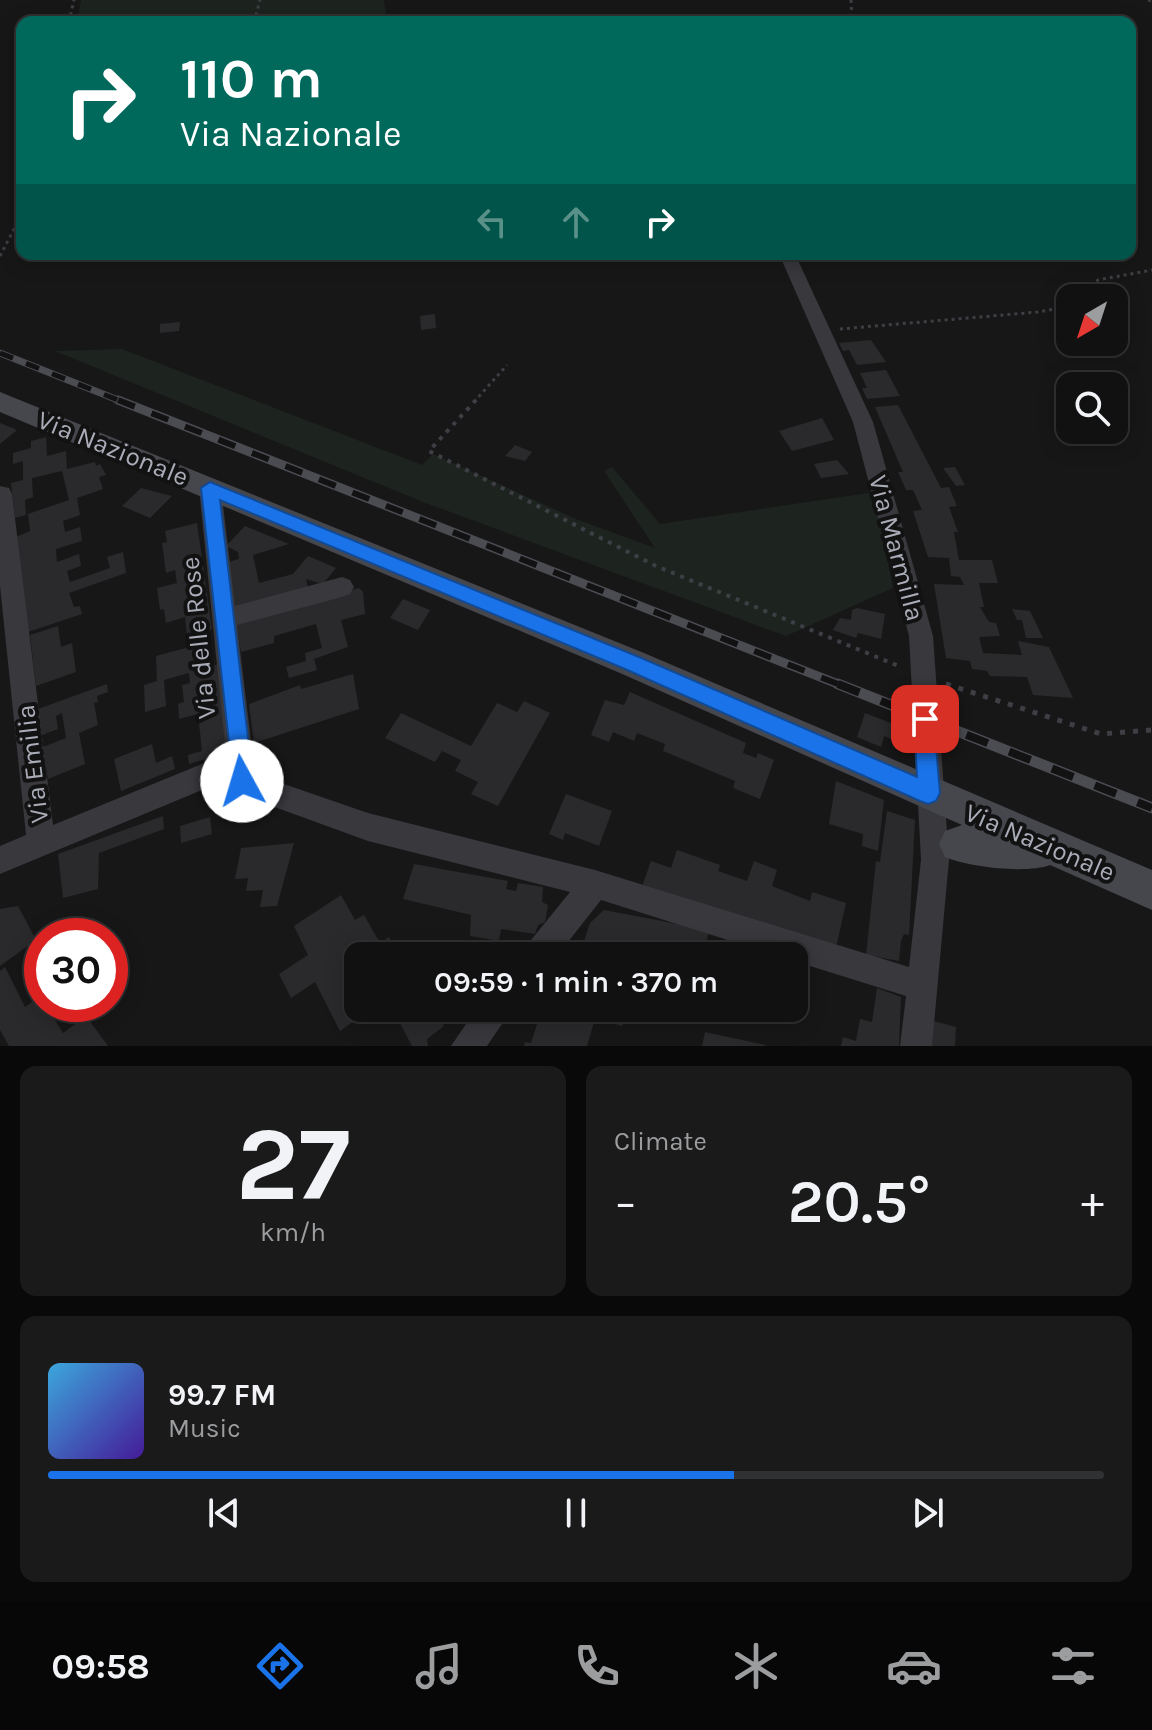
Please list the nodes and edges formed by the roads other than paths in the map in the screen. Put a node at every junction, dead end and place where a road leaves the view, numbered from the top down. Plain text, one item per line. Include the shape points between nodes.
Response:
1 (790, 260) edge
2 (0, 401) edge
3 (210, 488) junction
4 (1, 494) edge
5 (342, 587) dead end
6 (224, 619) junction
7 (242, 781) junction
8 (945, 826) junction
9 (41, 843) junction
10 (0, 860) edge
11 (595, 884) junction
12 (1152, 890) edge
13 (549, 942) edge
14 (922, 986) junction
15 (486, 1022) edge
16 (467, 1046) edge
17 (916, 1046) edge

1 - 8 street, Via Marmilla via 863,422 921,636
2 - 3 main road, Via Nazionale
3 - 6 street, Via delle Rose
3 - 8 main road, Via Nazionale via 632,663
4 - 9 street, Via Emilia
5 - 6 street
6 - 7 street, Via delle Rose
7 - 9 street via 214,772
7 - 11 street via 368,827
8 - 12 main road, Via Nazionale via 1067,855
8 - 14 street, Via Marmilla
9 - 10 street
11 - 13 street
11 - 14 street
14 - 17 street, Via Marmilla
15 - 16 street

